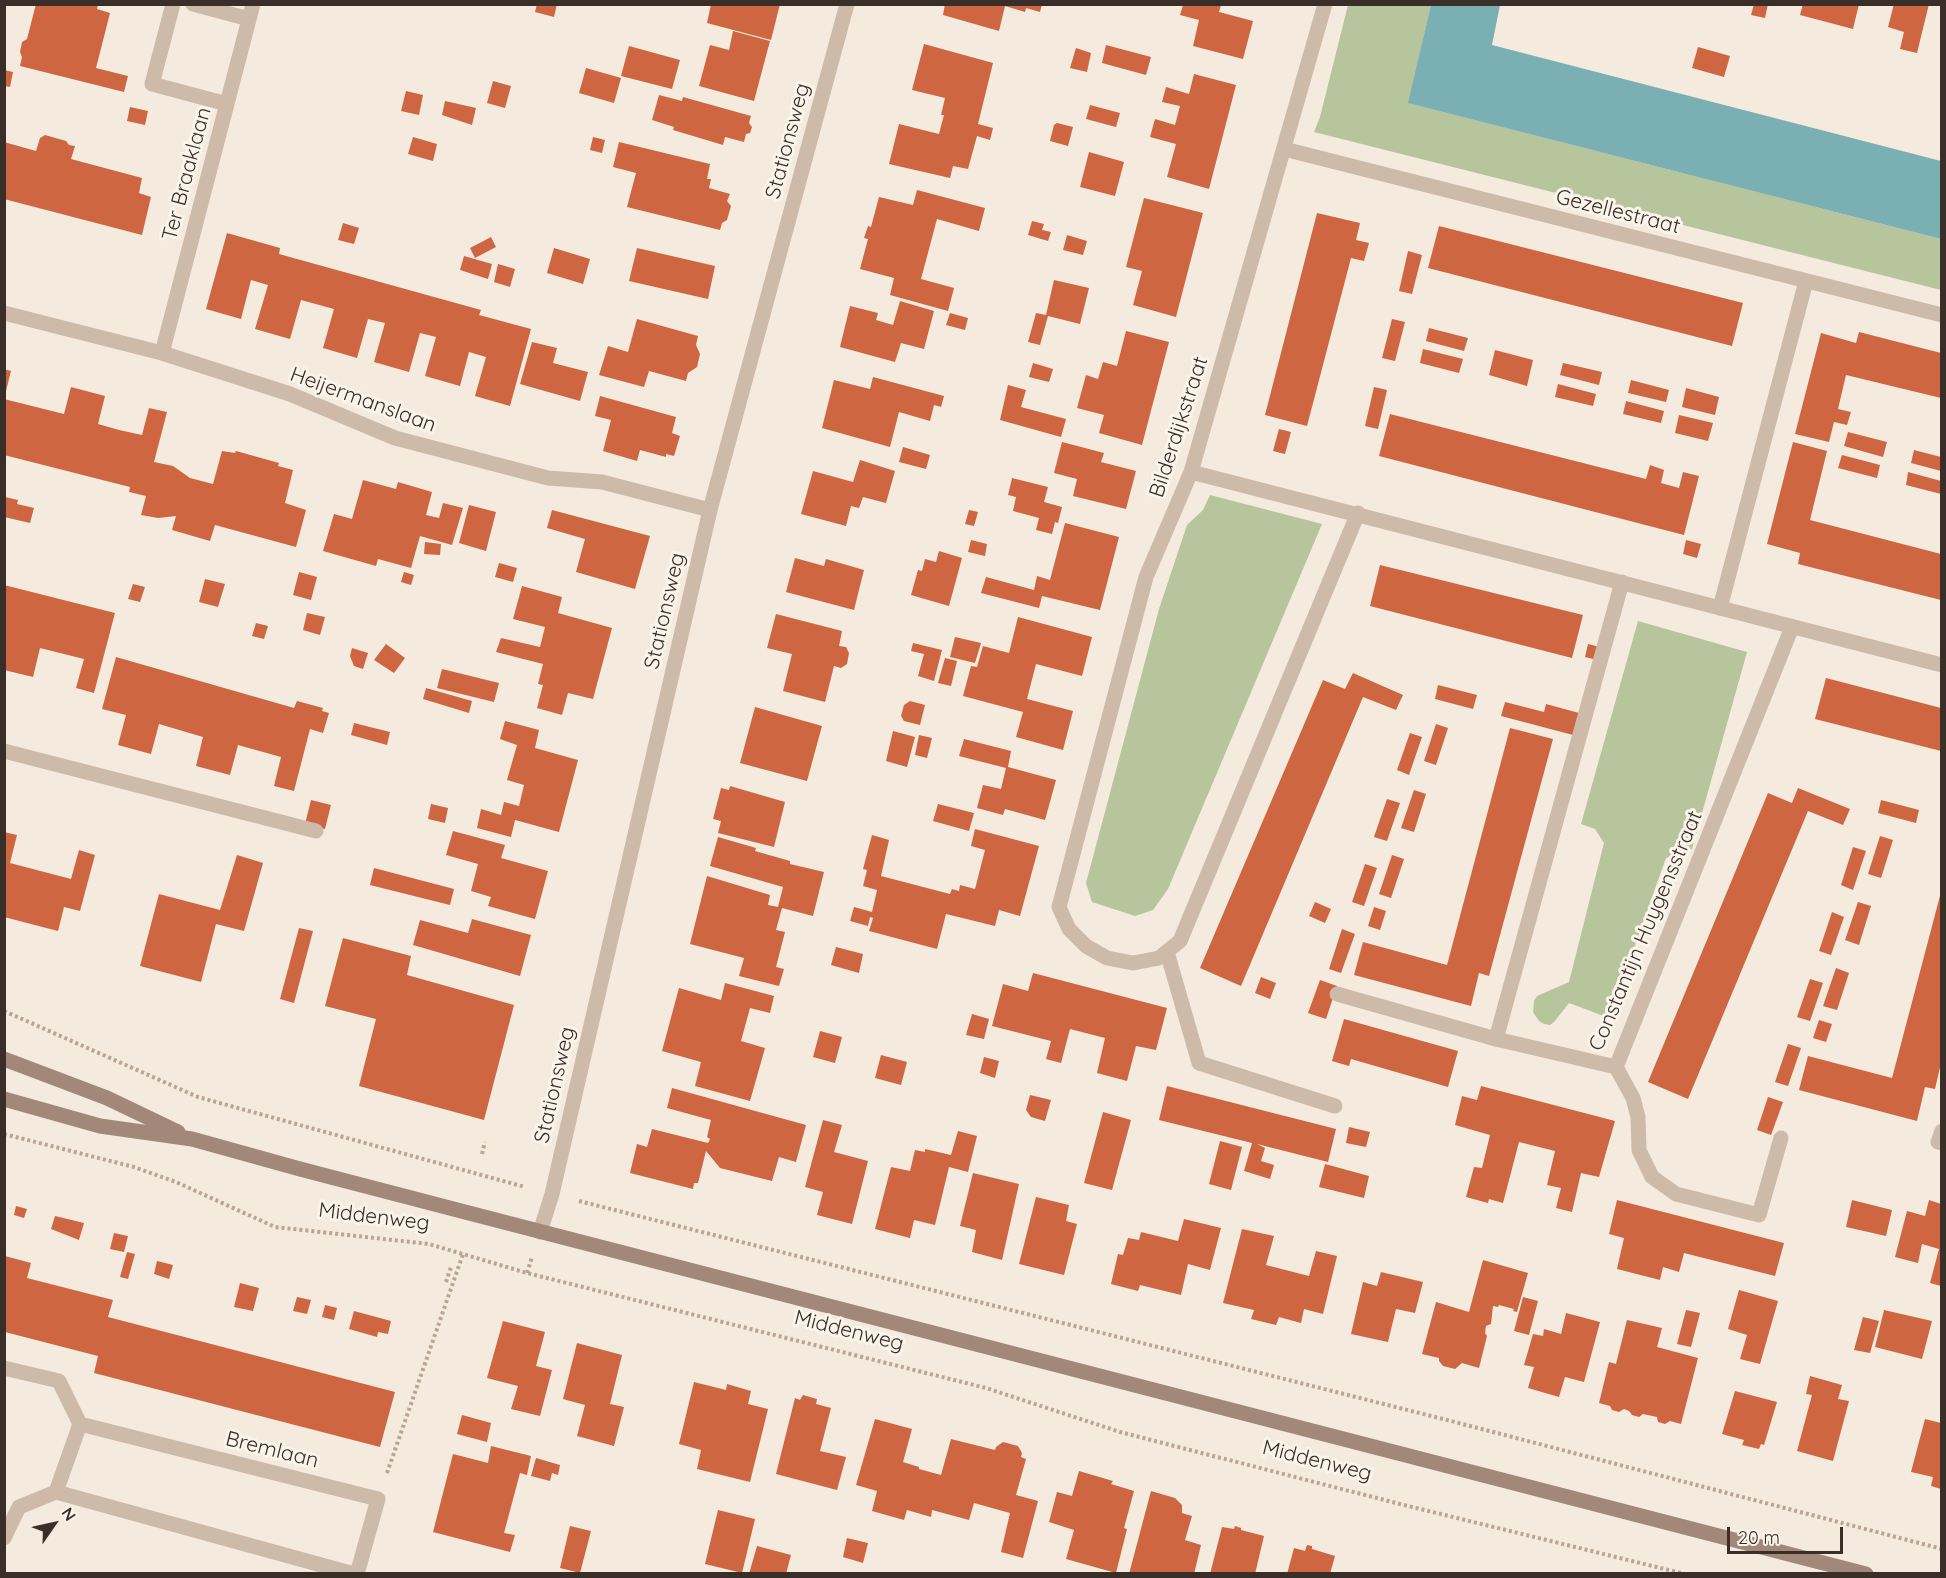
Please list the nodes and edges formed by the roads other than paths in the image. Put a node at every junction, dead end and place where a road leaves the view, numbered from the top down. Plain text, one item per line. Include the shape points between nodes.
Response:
1 (173, 4) edge
2 (193, 4) edge
3 (847, 4) edge
4 (1325, 4) edge
5 (251, 12) edge
6 (227, 104) junction
7 (1284, 149) junction
8 (1806, 281) junction
9 (4, 313) edge
10 (1941, 315) edge
11 (162, 353) junction
12 (1191, 471) junction
13 (710, 510) junction
14 (1358, 513) junction
15 (1622, 582) junction
16 (1720, 608) junction
17 (1792, 627) junction
18 (1941, 665) edge
19 (4, 751) edge
20 (316, 831) dead end
21 (1167, 952) junction
22 (1338, 994) dead end
23 (1496, 1039) junction
24 (4, 1059) edge
25 (1616, 1067) junction
26 (4, 1099) edge
27 (1335, 1106) dead end
28 (1941, 1131) edge
29 (1781, 1138) dead end
30 (192, 1139) junction
31 (1941, 1143) edge
32 (540, 1232) junction
33 (4, 1368) edge
34 (80, 1424) junction
35 (56, 1492) junction
36 (4, 1538) edge
37 (356, 1574) edge
38 (1866, 1574) edge

1 - 6 street via 152,84
2 - 5 street
3 - 13 street, Stationsweg
4 - 7 street, Bilderdijkstraat
5 - 6 street, Ter Braaklaan
6 - 11 street, Ter Braaklaan
7 - 8 street, Gezellestraat
7 - 12 street, Bilderdijkstraat
8 - 10 street, Gezellestraat
8 - 16 street
9 - 11 street, Heijermanslaan
11 - 13 street, Heijermanslaan via 290,394 395,438 548,478 602,482
12 - 14 street
12 - 21 street, Bilderdijkstraat via 1146,577 1059,907 1069,929 1086,946 1107,958 1133,963 1159,958
13 - 32 street, Stationsweg
14 - 15 street
14 - 21 street via 1180,941
15 - 16 street
15 - 23 street
16 - 17 street
17 - 18 street
17 - 25 street, Constantijn Huygensstraat
19 - 20 street
21 - 27 street via 1199,1063
22 - 23 street, Constantijn Huygensstraat
23 - 25 street, Constantijn Huygensstraat
24 - 30 street, Middenweg via 108,1098
25 - 29 street via 1633,1098 1639,1150 1652,1177 1676,1194 1759,1215
26 - 30 street, Middenweg via 100,1126
28 - 31 street
30 - 32 street, Middenweg
32 - 38 street, Middenweg
33 - 34 street via 59,1381
34 - 35 street
34 - 37 street, Bremlaan via 378,1499
35 - 36 street via 19,1507
35 - 37 street

